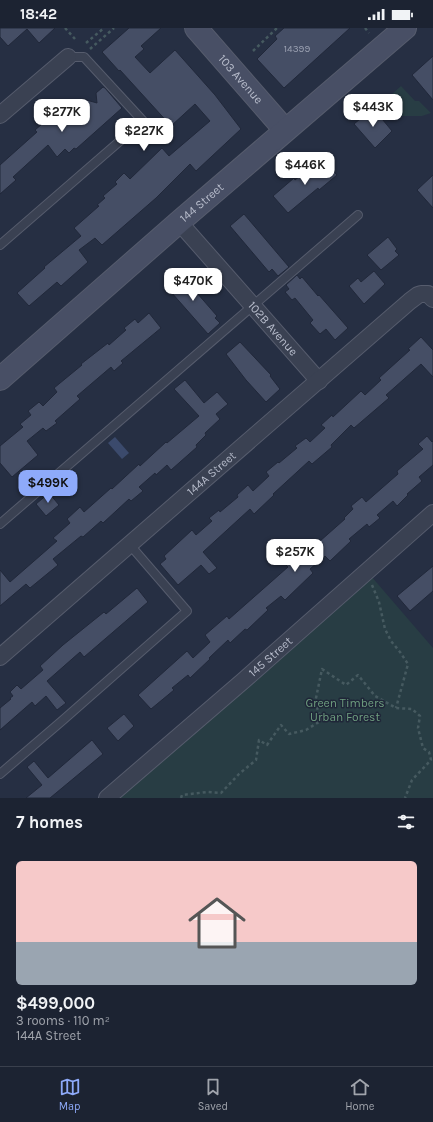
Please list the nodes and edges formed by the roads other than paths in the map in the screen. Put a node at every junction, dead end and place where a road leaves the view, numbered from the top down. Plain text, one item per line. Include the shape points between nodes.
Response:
1 (196, 28) edge
2 (405, 28) edge
3 (68, 57) joint
4 (0, 115) edge
5 (285, 130) junction
6 (358, 215) dead end
7 (179, 222) junction
8 (0, 245) edge
9 (429, 296) edge
10 (253, 306) junction
11 (0, 379) edge
12 (319, 381) junction
13 (433, 513) edge
14 (0, 524) edge
15 (130, 545) junction
16 (0, 657) edge
17 (0, 774) edge
18 (107, 798) edge

1 - 5 main road, 103 Avenue
2 - 5 main road, 144 Street
3 - 4 street
3 - 8 lane via 84,58 143,121
5 - 7 main road, 144 Street
6 - 10 lane
7 - 10 street, 102B Avenue
7 - 11 main road, 144 Street
9 - 12 street, 144A Street via 418,295
10 - 12 street, 102B Avenue
10 - 14 lane
12 - 15 street, 144A Street
13 - 18 street, 145 Street
15 - 16 street, 144A Street
15 - 17 lane via 187,611

